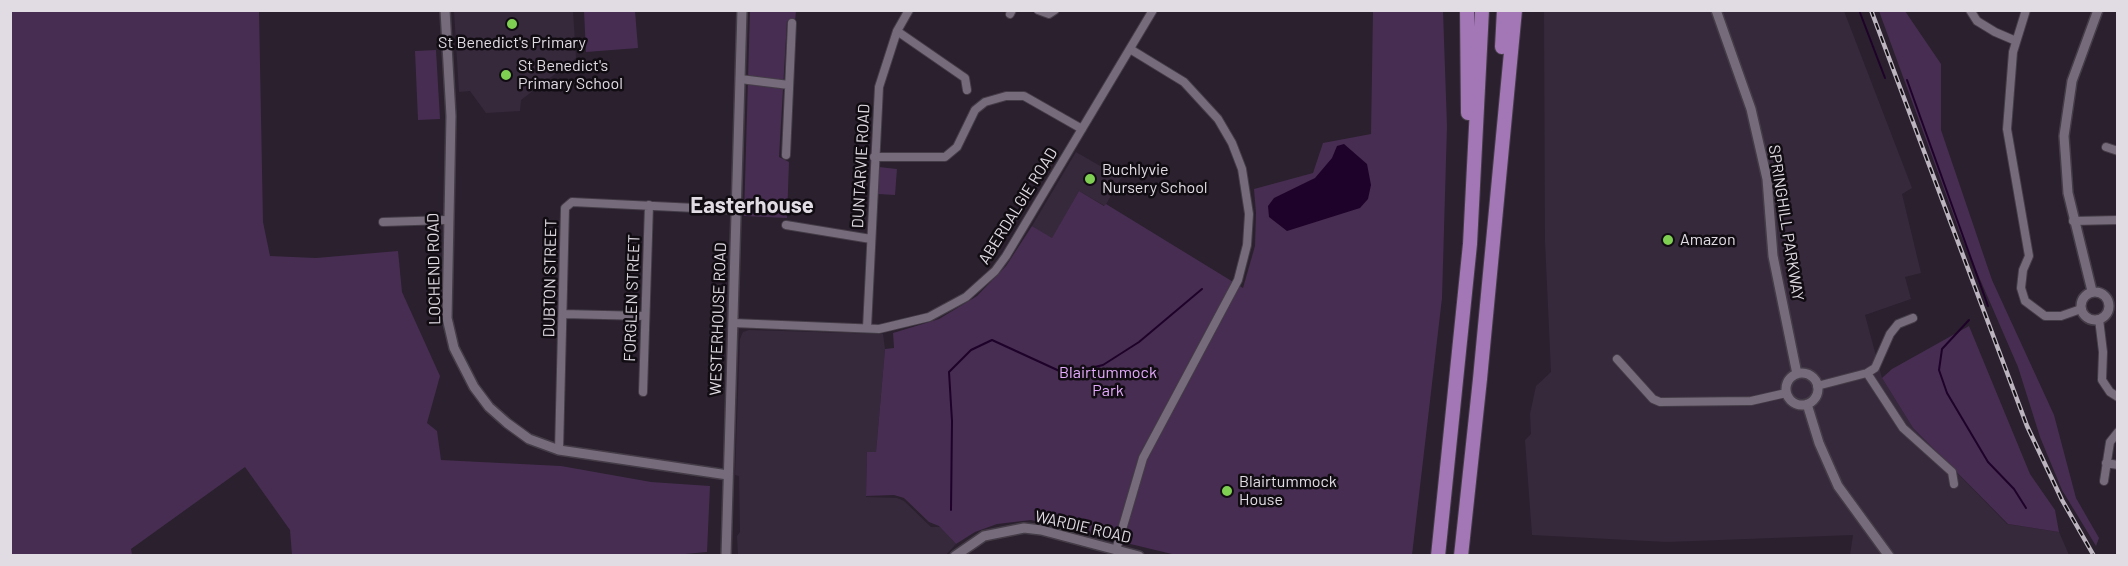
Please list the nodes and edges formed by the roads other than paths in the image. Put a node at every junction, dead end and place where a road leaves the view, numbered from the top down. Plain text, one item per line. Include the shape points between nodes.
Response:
1 (445, 10) edge
2 (742, 10) edge
3 (909, 10) edge
4 (1038, 10) edge
5 (1055, 10) edge
6 (1153, 10) edge
7 (1467, 10) edge
8 (1482, 10) edge
9 (1504, 10) edge
10 (1515, 10) edge
11 (1716, 10) edge
12 (1970, 10) edge
13 (2026, 10) edge
14 (2098, 10) edge
15 (792, 23) dead end
16 (897, 31) junction
17 (2016, 41) junction
18 (1130, 48) junction
19 (740, 79) junction
20 (789, 85) junction
21 (967, 90) dead end
22 (1082, 129) junction
23 (2106, 147) dead end
24 (2118, 151) edge
25 (786, 155) dead end
26 (874, 157) junction
27 (649, 205) junction
28 (736, 210) junction
29 (447, 220) junction
30 (2118, 220) edge
31 (2073, 221) junction
32 (383, 222) dead end
33 (786, 225) dead end
34 (871, 238) junction
35 (1470, 244) junction
36 (1492, 246) junction
37 (2092, 291) junction
38 (2113, 301) edge
39 (2081, 309) junction
40 (563, 314) junction
41 (645, 316) junction
42 (1913, 318) dead end
43 (2099, 320) junction
44 (733, 323) junction
45 (867, 328) junction
46 (1617, 359) dead end
47 (1868, 373) junction
48 (1797, 374) junction
49 (1817, 386) junction
50 (643, 392) dead end
51 (1786, 393) junction
52 (2118, 397) edge
53 (1808, 404) junction
54 (2118, 432) edge
55 (559, 450) junction
56 (2106, 463) junction
57 (2118, 465) edge
58 (728, 475) junction
59 (2104, 481) dead end
60 (1954, 484) dead end
61 (1116, 550) junction
62 (726, 555) edge
63 (955, 555) edge
64 (1139, 555) edge
65 (1438, 555) edge
66 (1461, 555) edge
67 (1889, 555) edge

1 - 29 street, LOCHEND ROAD via 451,116
2 - 19 street, WESTERHOUSE ROAD
3 - 16 street, DUNTARVIE ROAD
4 - 5 street via 1049,14
6 - 18 street, ABERDALGIE ROAD
7 - 35 highway
8 - 35 highway
9 - 36 highway
10 - 36 highway
11 - 48 street, SPRINGHILL PARKWAY via 1751,109 1767,179 1773,256
12 - 17 street via 1977,21
13 - 17 street
14 - 31 street via 2072,81 2064,136
15 - 20 street
16 - 21 street via 965,78
16 - 26 street, DUNTARVIE ROAD via 879,87
17 - 39 street via 2007,129 2029,256 2021,288 2025,301 2045,316 2061,316
18 - 22 street, ABERDALGIE ROAD
18 - 61 street via 1184,82 1218,119 1242,169 1249,214 1247,245 1238,280 1143,458
19 - 20 street
19 - 28 street, WESTERHOUSE ROAD
20 - 25 street
22 - 26 street via 1030,99 1006,96 985,102 975,110 957,147 945,157
22 - 45 street, ABERDALGIE ROAD via 1006,256 981,285 929,317
23 - 24 street
26 - 34 street, DUNTARVIE ROAD
27 - 28 street, DUBTON STREET
27 - 40 street, DUBTON STREET via 572,202 565,208
27 - 41 street, FORGLEN STREET
28 - 44 street, WESTERHOUSE ROAD
29 - 32 street
29 - 55 street, LOCHEND ROAD via 447,318 454,348 489,407 529,439
30 - 31 street
31 - 37 street
33 - 34 street
34 - 45 street, DUNTARVIE ROAD
35 - 65 highway
36 - 66 highway
37 - 38 street
37 - 39 street via 2083,298
38 - 43 street
39 - 43 street via 2089,319
40 - 41 street
40 - 55 street, DUBTON STREET
41 - 50 street, FORGLEN STREET
42 - 47 street via 1898,324 1881,358
43 - 52 street via 2102,380
44 - 45 street, ABERDALGIE ROAD
44 - 58 street, WESTERHOUSE ROAD
46 - 51 street via 1660,402 1751,401
47 - 49 street
47 - 60 street via 1903,428 1952,472
48 - 49 street via 1812,377
48 - 51 street via 1787,383
49 - 53 street via 1815,399
51 - 53 street via 1797,405
53 - 67 street via 1819,443 1838,486
54 - 56 street via 2110,442
55 - 58 street, LOCHEND ROAD
56 - 57 street
56 - 59 street
58 - 62 street, WESTERHOUSE ROAD
61 - 63 street, WARDIE ROAD via 1024,528 984,536
61 - 64 street, WARDIE ROAD

